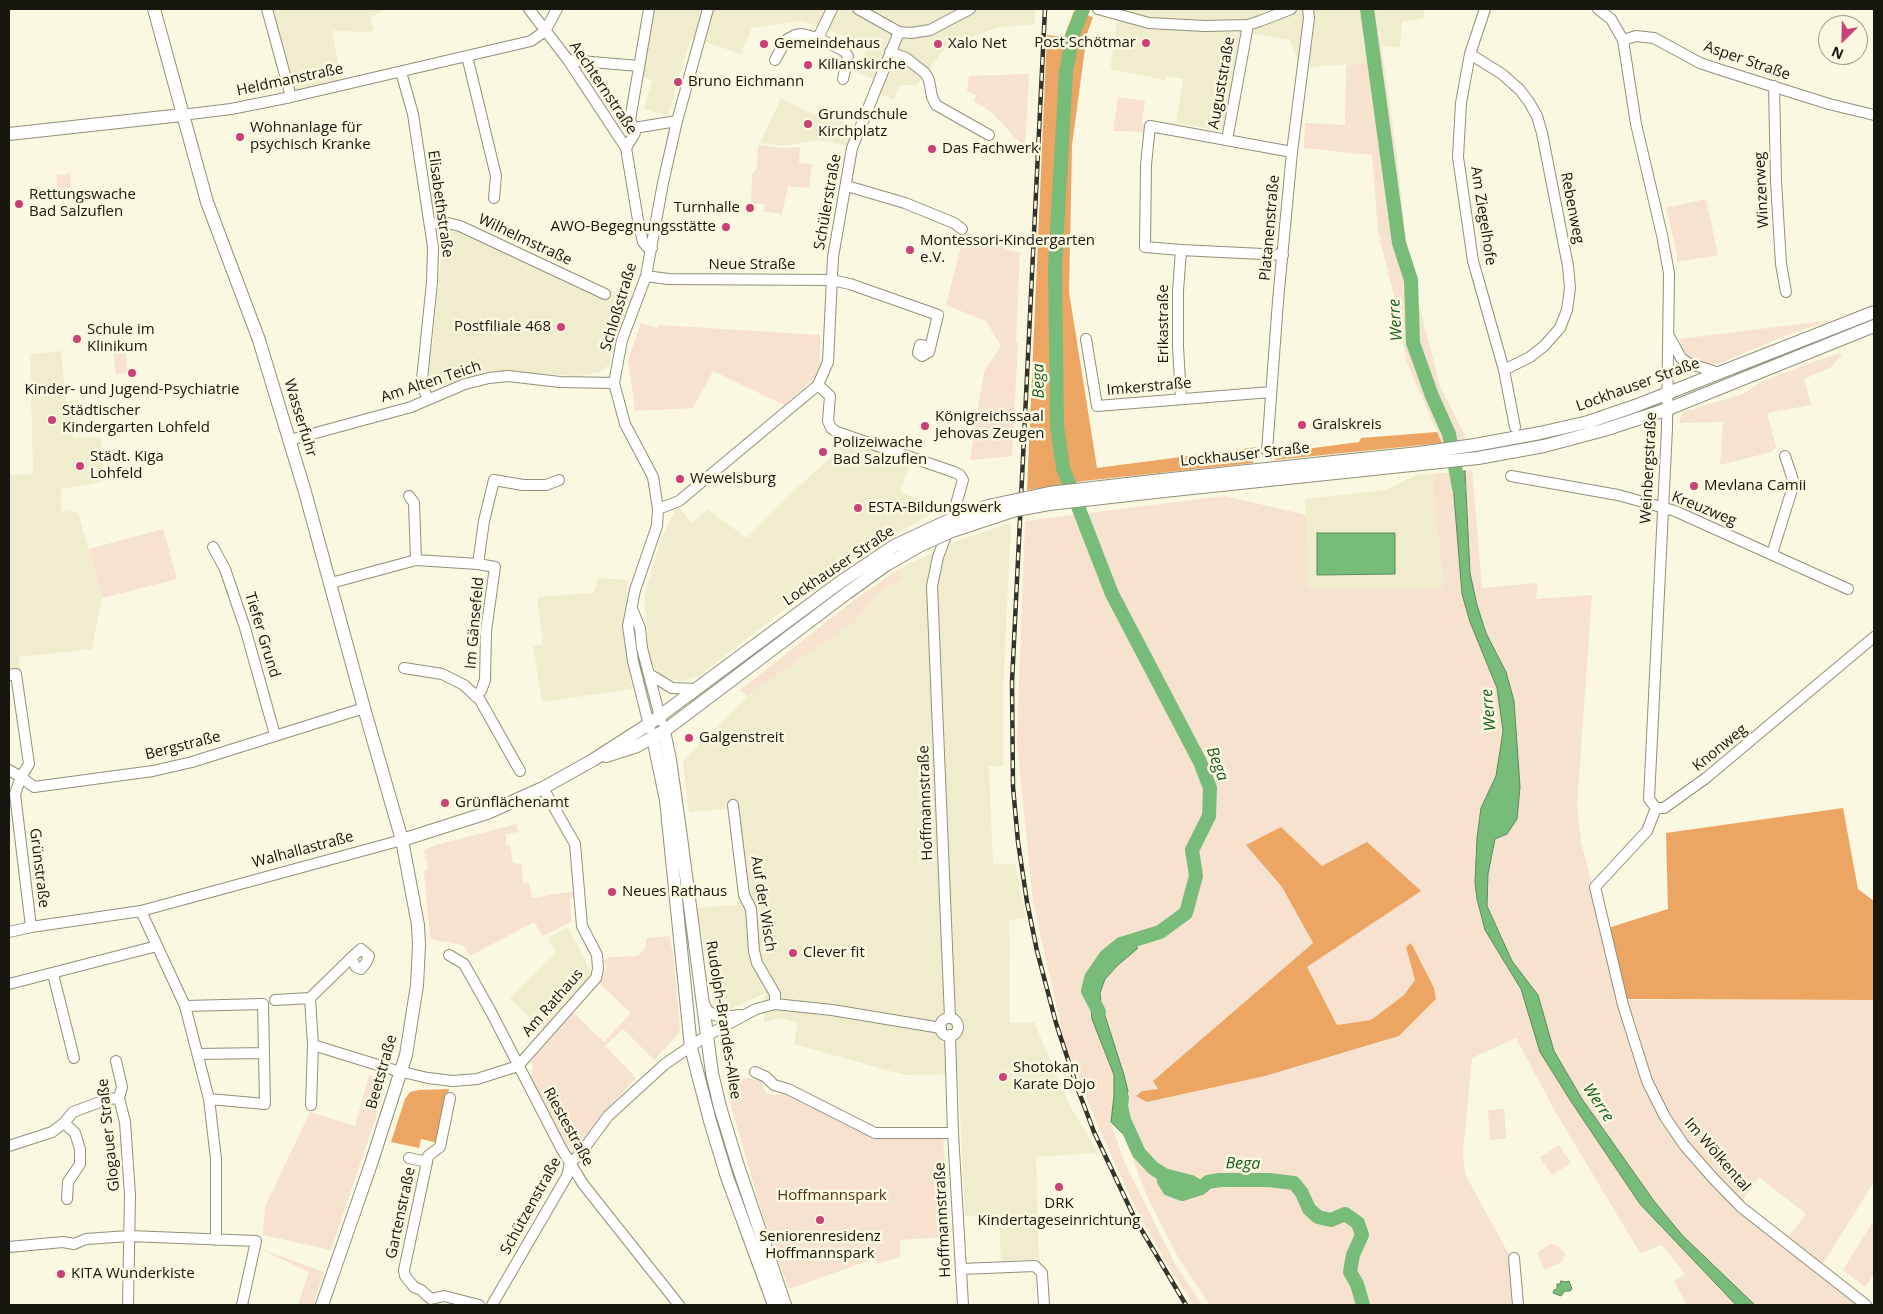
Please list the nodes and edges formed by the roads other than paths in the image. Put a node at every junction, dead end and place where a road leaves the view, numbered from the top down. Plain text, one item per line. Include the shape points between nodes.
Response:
1 (154, 9) edge
2 (267, 9) edge
3 (529, 9) edge
4 (557, 9) edge
5 (649, 9) edge
6 (708, 9) edge
7 (832, 9) edge
8 (858, 9) edge
9 (970, 9) edge
10 (1099, 9) edge
11 (1291, 9) edge
12 (1308, 9) edge
13 (1485, 9) edge
14 (1598, 9) edge
15 (1618, 9) edge
16 (1113, 11) edge
17 (1612, 19) junction
18 (1248, 25) junction
19 (545, 31) junction
20 (899, 32) junction
21 (818, 38) junction
22 (1624, 40) junction
23 (890, 52) junction
24 (1470, 54) junction
25 (467, 56) junction
26 (568, 60) junction
27 (776, 60) dead end
28 (638, 66) junction
29 (402, 72) junction
30 (843, 80) dead end
31 (1774, 86) junction
32 (291, 97) junction
33 (182, 115) junction
34 (1874, 115) edge
35 (677, 121) junction
36 (634, 128) junction
37 (9, 134) edge
38 (989, 135) dead end
39 (1227, 140) junction
40 (626, 148) junction
41 (1292, 152) junction
42 (846, 186) junction
43 (494, 198) dead end
44 (430, 224) junction
45 (962, 229) dead end
46 (652, 248) junction
47 (1181, 250) junction
48 (1282, 255) junction
49 (646, 276) junction
50 (831, 280) junction
51 (1786, 292) dead end
52 (605, 294) dead end
53 (1874, 312) edge
54 (1874, 326) edge
55 (1669, 336) junction
56 (1086, 339) dead end
57 (930, 347) dead end
58 (1504, 370) junction
59 (1719, 373) junction
60 (614, 383) junction
61 (818, 385) junction
62 (1271, 392) junction
63 (1668, 394) junction
64 (428, 399) junction
65 (1181, 399) junction
66 (1668, 409) junction
67 (1515, 426) dead end
68 (290, 440) junction
69 (1267, 451) dead end
70 (1785, 456) dead end
71 (1420, 459) junction
72 (1511, 476) dead end
73 (559, 480) dead end
74 (409, 496) dead end
75 (1662, 508) junction
76 (658, 509) junction
77 (213, 547) dead end
78 (1772, 554) junction
79 (416, 560) junction
80 (478, 564) junction
81 (331, 583) junction
82 (843, 588) junction
83 (1848, 589) dead end
84 (632, 609) junction
85 (1874, 637) edge
86 (404, 668) dead end
87 (649, 674) junction
88 (9, 675) edge
89 (696, 689) junction
90 (476, 696) junction
91 (364, 708) junction
92 (660, 715) junction
93 (649, 724) junction
94 (664, 731) junction
95 (275, 735) junction
96 (653, 738) junction
97 (593, 760) junction
98 (9, 770) edge
99 (520, 770) dead end
100 (21, 777) junction
101 (543, 788) junction
102 (733, 805) dead end
103 (1656, 808) junction
104 (402, 840) junction
105 (141, 911) junction
106 (31, 927) junction
107 (9, 932) edge
108 (157, 946) junction
109 (449, 955) dead end
110 (351, 958) dead end
111 (53, 974) junction
112 (9, 984) edge
113 (310, 998) junction
114 (275, 1000) dead end
115 (702, 1002) junction
116 (775, 1004) junction
117 (185, 1006) junction
118 (744, 1015) junction
119 (950, 1018) junction
120 (941, 1028) junction
121 (950, 1035) junction
122 (706, 1036) junction
123 (313, 1045) junction
124 (692, 1048) junction
125 (264, 1053) junction
126 (198, 1054) junction
127 (74, 1058) dead end
128 (116, 1061) dead end
129 (518, 1066) junction
130 (402, 1072) junction
131 (755, 1072) dead end
132 (119, 1098) junction
133 (450, 1098) dead end
134 (209, 1099) junction
135 (311, 1105) dead end
136 (64, 1123) junction
137 (953, 1133) junction
138 (9, 1146) edge
139 (409, 1158) dead end
140 (427, 1162) junction
141 (570, 1163) junction
142 (67, 1199) dead end
143 (129, 1236) junction
144 (216, 1240) junction
145 (9, 1247) edge
146 (1514, 1258) dead end
147 (961, 1269) junction
148 (128, 1305) edge
149 (242, 1305) edge
150 (322, 1305) edge
151 (479, 1305) edge
152 (492, 1305) edge
153 (680, 1305) edge
154 (774, 1305) edge
155 (785, 1305) edge
156 (963, 1305) edge
157 (1044, 1305) edge
158 (1518, 1305) edge
159 (1866, 1305) edge

1 - 33 main road, Wasserfuhr
2 - 32 street
3 - 19 street, Aechternstraße
4 - 19 street
5 - 28 street
6 - 35 street, Schloßstraße
7 - 21 street
8 - 20 street
9 - 20 street via 930,30
10 - 16 street
11 - 18 street
12 - 41 street, Platanenstraße
13 - 24 street, Am Ziegelhofe
14 - 17 street
15 - 17 street
16 - 18 street via 1149,23
17 - 22 street
18 - 39 street, Auguststraße
19 - 25 street, Heldmanstraße via 531,41
19 - 26 street, Aechternstraße
20 - 23 street, Schülerstraße
21 - 27 street via 795,35 786,40
21 - 30 street via 844,50 848,56
22 - 31 street, Asper Straße via 1636,36 1654,38 1700,63
22 - 55 street, Weinbergstraße via 1636,124 1668,273
23 - 38 street via 906,58 925,74 936,105
23 - 42 street, Schülerstraße via 852,148
24 - 58 street, Am Ziegelhofe via 1460,103 1458,157 1473,261
24 - 58 street, Rebenweg via 1520,90 1537,116 1568,266 1570,288 1560,328 1530,357
25 - 29 street, Heldmanstraße
25 - 43 street via 496,176
26 - 28 street
26 - 40 street, Aechternstraße
28 - 36 street via 630,120
29 - 32 street, Heldmanstraße
29 - 44 street, Elisabethstraße via 413,114
31 - 34 street, Asper Straße
31 - 51 street, Winzerweg via 1781,264
32 - 33 street, Heldmanstraße
33 - 37 main road, Heldmanstraße
33 - 68 main road, Wasserfuhr via 215,228 259,340
35 - 36 street
35 - 46 street, Schloßstraße
36 - 40 street via 635,133
39 - 41 street, Auguststraße
39 - 47 street via 1150,126 1145,247
40 - 46 street, Aechternstraße via 643,242
41 - 48 street, Platanenstraße
42 - 45 street via 912,206
42 - 50 street, Schülerstraße
44 - 52 street, Wilhelmstraße via 444,222 460,226
44 - 64 street, Elisabethstraße via 434,259 422,379
46 - 49 street, Schloßstraße
47 - 48 street
47 - 65 street, Erikastraße via 1178,346
48 - 62 street, Platanenstraße
49 - 50 street, Neue Straße via 668,279
49 - 60 street, Schloßstraße via 622,340
50 - 57 street, Neue Straße via 938,315
50 - 61 street, Schülerstraße via 828,362
53 - 59 main road, Lockhauser Straße
54 - 66 main road, Lockhauser Straße
55 - 59 street via 1681,358
55 - 63 street, Weinbergstraße
56 - 65 street, Imkerstraße via 1097,406
58 - 67 street, Am Ziegelhofe
59 - 63 main road, Lockhauser Straße
60 - 64 street, Am Alten Teich via 560,382 508,376 465,384
60 - 76 street, Schloßstraße via 625,424 653,477
61 - 76 street, Schülerstraße via 680,501
61 - 119 street, Hoffmannstraße via 830,396 828,421 837,432 933,464 963,480 932,586
62 - 65 street, Imkerstraße
62 - 69 street, Platanenstraße
63 - 66 street, Weinbergstraße
63 - 71 main road, Lockhauser Straße via 1588,422
64 - 68 street, Am Alten Teich
66 - 71 main road, Lockhauser Straße via 1544,446 1478,458
66 - 75 street, Weinbergstraße
68 - 81 main road, Wasserfuhr
70 - 78 street via 1794,483
71 - 82 main road, Lockhauser Straße, bridge via 1163,486 1016,510 919,546
72 - 75 street, Kreuzweg via 1618,495
73 - 80 street, Im Gänsefeld via 546,485 523,485 494,480
74 - 79 street via 414,503
75 - 78 street, Kreuzweg via 1675,510
75 - 103 street, Weinbergstraße via 1649,800
76 - 84 street, Schloßstraße via 657,526 635,590
77 - 95 street, Tiefer Grund via 225,569 245,628
78 - 83 street, Kreuzweg
79 - 80 street, Im Gänsefeld
79 - 81 street, Im Gänsefeld
80 - 90 street, Im Gänsefeld via 495,568 486,631 485,680
81 - 91 main road, Wasserfuhr
82 - 89 main road, Lockhauser Straße
82 - 94 main road, Lockhauser Straße
84 - 87 street via 640,628
84 - 93 street, Schloßstraße via 629,642
85 - 103 street, Knonweg via 1706,778 1664,808
86 - 90 street via 442,674 464,685
87 - 89 street via 672,688
87 - 92 street
88 - 100 street, Grünstraße via 16,674 29,764
89 - 92 main road, Lockhauser Straße
90 - 99 street
91 - 95 street, Bergstraße
91 - 104 main road, Wasserfuhr
92 - 93 main road, Walhallastraße
92 - 94 street
93 - 96 street, Schloßstraße
93 - 97 main road, Walhallastraße
94 - 96 main road, Walhallastraße
94 - 115 main road, Rudolph-Brandes-Allee
95 - 100 street, Bergstraße via 153,771 34,786
96 - 97 main road, Walhallastraße
96 - 124 main road, Rudolph-Brandes-Allee via 666,800
97 - 101 main road, Walhallastraße
98 - 100 street, Bergstraße
100 - 106 street, Grünstraße via 15,794
101 - 104 main road, Walhallastraße via 486,813
101 - 129 street, Am Rathaus via 575,844 582,926 597,955 598,969 596,978
102 - 116 street, Auf der Wisch via 744,895 751,909 754,952 775,994
103 - 159 street, Im Wölkental via 1646,831 1595,887 1624,1005 1647,1081 1684,1145 1741,1207
104 - 105 street, Walhallastraße
104 - 130 main road, Beetstraße via 414,898 419,945 414,1009
105 - 106 street, Walhallastraße
105 - 108 street
106 - 107 street, Walhallastraße
108 - 111 street
108 - 117 street
109 - 129 street, Riestestraße via 464,964
110 - 113 street
111 - 112 street
111 - 127 street
113 - 114 street
113 - 123 street
115 - 118 street via 711,1014 717,1016
115 - 122 main road, Rudolph-Brandes-Allee
116 - 118 street
116 - 120 street
117 - 125 street via 263,1004
117 - 126 street
118 - 122 street
119 - 120 street via 943,1021
119 - 121 street via 958,1026
120 - 121 street via 944,1034
121 - 137 street, Hoffmannstraße
122 - 124 street
122 - 155 main road, Rudolph-Brandes-Allee via 720,1107
123 - 130 street, Am Rathaus
123 - 135 street
124 - 141 street, Schützenstraße via 665,1064 608,1116
124 - 154 main road, Rudolph-Brandes-Allee via 721,1159
125 - 126 street
125 - 134 street via 265,1104
126 - 134 street
128 - 132 street, Glogauer Straße via 122,1087
129 - 130 street, Am Rathaus via 477,1080 453,1081
129 - 141 street, Riestestraße
130 - 150 main road, Beetstraße
131 - 137 street via 766,1076 774,1085 875,1133
132 - 136 street via 73,1112
132 - 143 street, Glogauer Straße via 125,1122
133 - 140 street, Gartenstraße via 440,1147 428,1156
134 - 144 street via 216,1158
136 - 138 street via 52,1132
136 - 142 street via 75,1133 80,1149 80,1164 68,1182
137 - 147 street, Hoffmannstraße
139 - 140 street, Gartenstraße
140 - 151 street, Gartenstraße via 405,1276 431,1299 444,1296
141 - 152 street, Schützenstraße via 568,1176
141 - 153 street, Riestestraße via 583,1184
143 - 144 street
143 - 145 street via 86,1239 74,1244 63,1242
143 - 148 street, Glogauer Straße
144 - 149 street via 256,1241
146 - 158 street
147 - 156 street, Hoffmannstraße
147 - 157 street via 1035,1266 1042,1273

